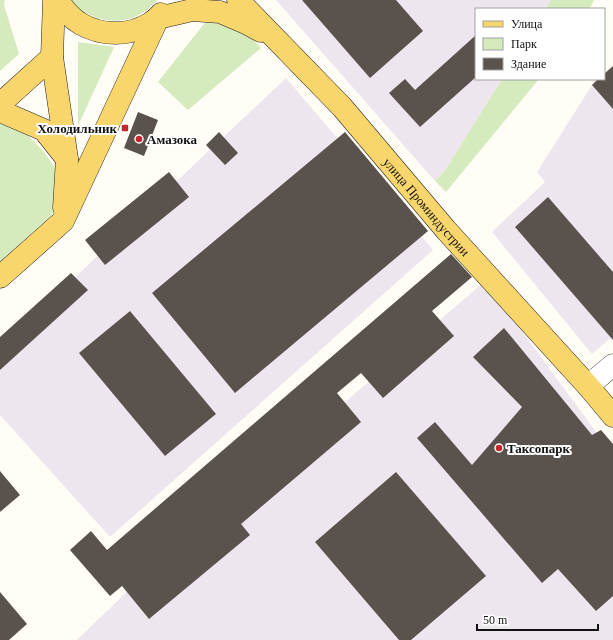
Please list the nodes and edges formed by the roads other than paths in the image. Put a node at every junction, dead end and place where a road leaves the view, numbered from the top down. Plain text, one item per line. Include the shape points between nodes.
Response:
1 (54, 0) edge
2 (58, 0) edge
3 (172, 0) edge
4 (238, 0) edge
5 (158, 18) junction
6 (279, 42) junction
7 (52, 57) junction
8 (0, 104) edge
9 (0, 111) edge
10 (67, 159) junction
11 (63, 221) junction
12 (0, 277) edge
13 (613, 365) edge
14 (588, 386) junction
15 (613, 416) edge

1 - 7 main road
2 - 5 main road via 65,12 81,24 100,32 120,34 140,29
3 - 5 main road
4 - 6 main road, улица Проминдустрии
5 - 6 main road via 192,10 220,12
5 - 11 main road
6 - 14 main road, улица Проминдустрии via 342,107 446,230
7 - 8 main road
7 - 10 main road
9 - 10 main road via 44,130
10 - 11 main road
11 - 12 main road
13 - 14 street
14 - 15 main road, улица Проминдустрии

